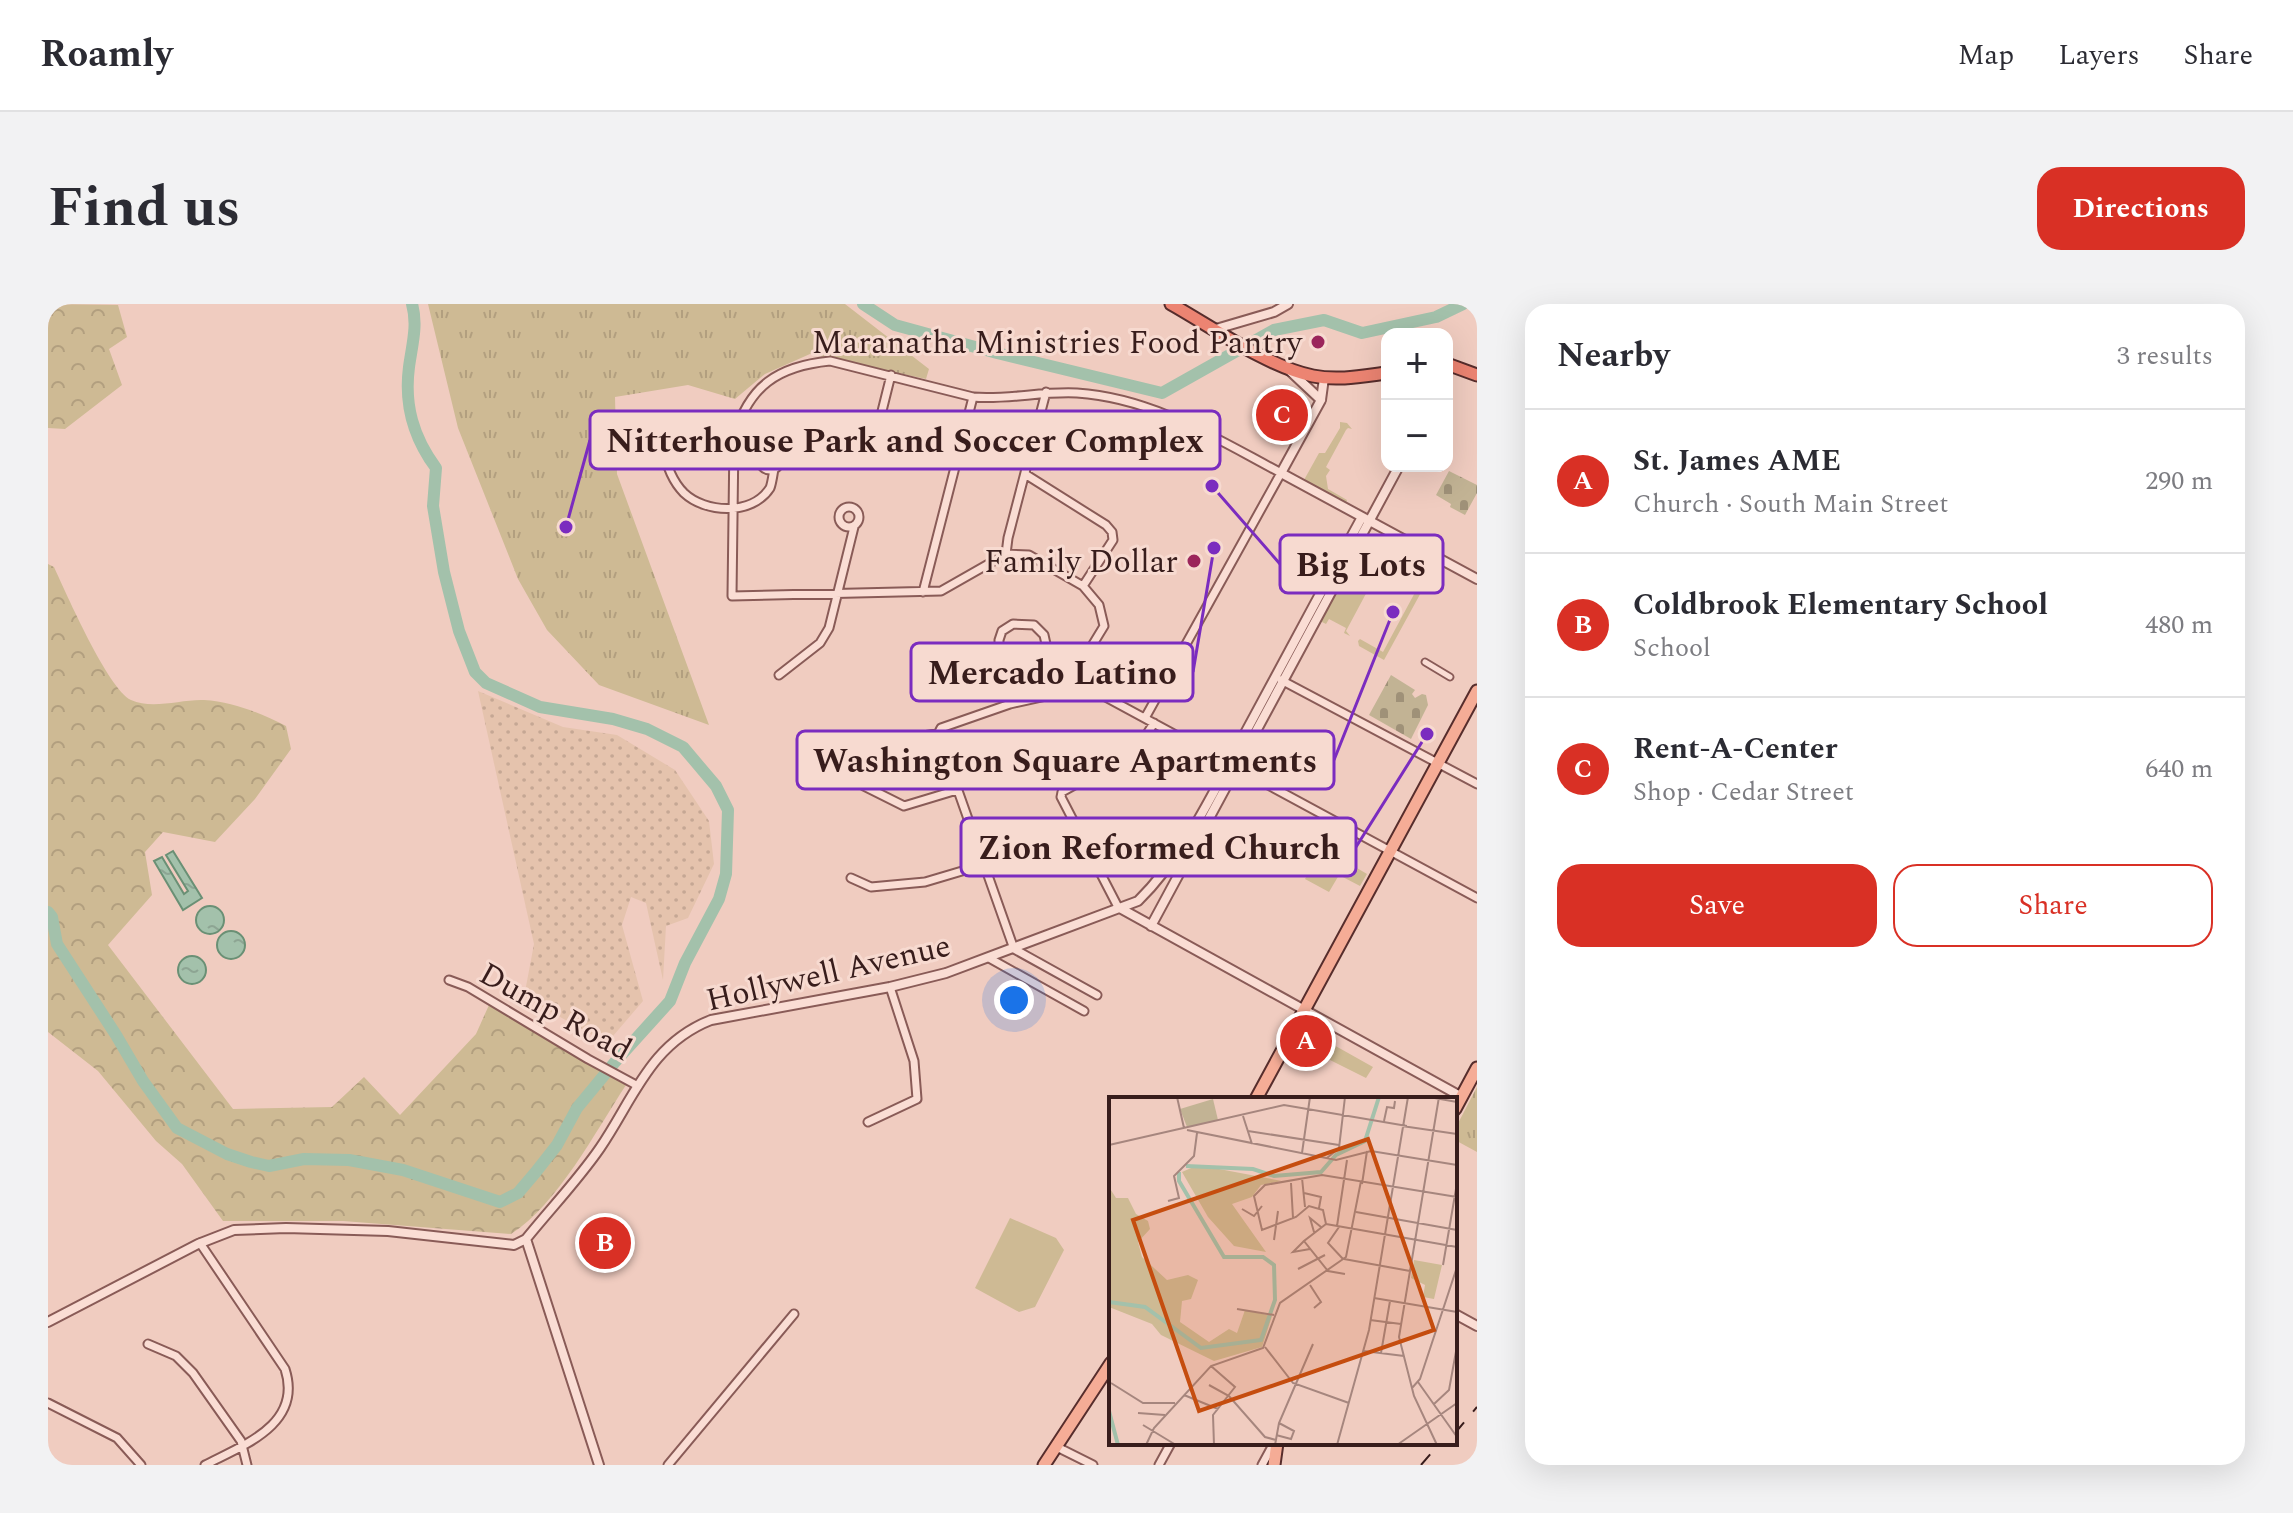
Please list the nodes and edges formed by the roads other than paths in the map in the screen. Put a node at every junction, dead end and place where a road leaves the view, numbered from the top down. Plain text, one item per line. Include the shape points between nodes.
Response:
1 (1171, 304) edge
2 (1288, 304) edge
3 (1216, 329) junction
4 (1286, 366) junction
5 (1453, 369) edge
6 (1381, 374) edge
7 (891, 375) junction
8 (1477, 375) edge
9 (1324, 378) junction
10 (1046, 392) junction
11 (973, 397) junction
12 (1321, 400) junction
13 (879, 423) dead end
14 (663, 447) dead end
15 (774, 469) dead end
16 (1395, 472) edge
17 (1281, 473) junction
18 (1025, 474) junction
19 (733, 509) junction
20 (1366, 519) junction
21 (854, 527) dead end
22 (1006, 554) junction
23 (1477, 579) edge
24 (1083, 586) junction
25 (923, 592) junction
26 (837, 594) junction
27 (1425, 662) dead end
28 (779, 675) dead end
29 (1450, 677) dead end
30 (1279, 679) junction
31 (1087, 687) junction
32 (1477, 691) edge
33 (1057, 694) junction
34 (1010, 704) junction
35 (1145, 718) junction
36 (1154, 723) junction
37 (939, 731) junction
38 (1438, 763) junction
39 (1232, 765) junction
40 (1477, 784) edge
41 (957, 790) junction
42 (1390, 849) junction
43 (1026, 852) dead end
44 (984, 866) junction
45 (851, 878) dead end
46 (1477, 898) edge
47 (1118, 907) junction
48 (1151, 926) junction
49 (1014, 949) junction
50 (989, 958) junction
51 (449, 980) dead end
52 (890, 987) junction
53 (1097, 995) dead end
54 (1304, 1010) junction
55 (1084, 1011) dead end
56 (1477, 1068) edge
57 (638, 1086) junction
58 (1257, 1097) edge
59 (1462, 1097) junction
60 (1457, 1106) edge
61 (868, 1122) dead end
62 (526, 1239) junction
63 (200, 1243) junction
64 (794, 1314) dead end
65 (1457, 1315) edge
66 (48, 1322) edge
67 (1477, 1326) edge
68 (148, 1344) dead end
69 (1109, 1366) edge
70 (48, 1403) edge
71 (243, 1445) junction
72 (1170, 1445) edge
73 (1274, 1445) edge
74 (1275, 1445) edge
75 (1057, 1447) junction
76 (141, 1465) edge
77 (205, 1465) edge
78 (247, 1465) edge
79 (599, 1465) edge
80 (668, 1465) edge
81 (1044, 1465) edge
82 (1093, 1465) edge
83 (1159, 1465) edge
84 (1262, 1465) edge
85 (1274, 1465) edge

1 - 3 highway
2 - 3 street
3 - 4 highway
4 - 9 highway
4 - 12 street
5 - 8 highway
6 - 9 highway
7 - 11 street
7 - 13 street
7 - 19 street via 830,361 785,370 764,384 744,409 734,438
9 - 12 street
10 - 11 street
10 - 17 street via 1080,393 1158,409
10 - 18 street
11 - 25 street
12 - 17 street
14 - 19 street via 684,493 711,508
15 - 19 street via 770,488
16 - 20 street
17 - 20 street
17 - 35 street
18 - 22 street
18 - 24 street via 1112,532 1113,540
19 - 26 street via 732,596
20 - 23 street
20 - 30 street
21 - 26 street
22 - 24 street via 1029,555
22 - 25 street via 941,591
24 - 31 street via 1104,619 1090,649
25 - 26 street
26 - 28 street via 820,643
27 - 29 street
30 - 38 street
30 - 39 street
31 - 33 street
31 - 35 street
32 - 38 main road
33 - 34 street
33 - 34 street via 1044,635 1034,625 1013,624 1002,631 998,650
34 - 37 street
35 - 36 street
36 - 39 street
36 - 47 street via 1136,751 1061,797
37 - 41 street
37 - 41 street via 865,754 856,764 855,776 904,806
38 - 40 street
38 - 42 main road
39 - 42 street
39 - 47 street, Hollywell Avenue via 1156,883 1138,901
39 - 48 street
41 - 44 street
42 - 46 street
42 - 54 main road
43 - 44 street
44 - 45 street via 901,885 871,887
44 - 49 street
47 - 48 street
47 - 49 street, Hollywell Avenue
48 - 54 street
49 - 50 street, Hollywell Avenue
49 - 53 street
50 - 52 street, Hollywell Avenue
50 - 55 street
51 - 57 street, Dump Road
52 - 57 street, Hollywell Avenue via 693,1027 656,1057
52 - 61 street via 914,1061 917,1099
54 - 58 main road
54 - 59 street
56 - 59 main road
57 - 62 street, Hollywell Avenue via 589,1163
59 - 60 main road
62 - 63 street via 514,1245 388,1231 271,1228 234,1230
62 - 79 street
63 - 66 street
63 - 71 street via 285,1369 289,1383 281,1416
64 - 80 street
65 - 67 street
68 - 71 street via 176,1356 193,1373
69 - 75 main road
70 - 76 street via 117,1438
71 - 77 street
71 - 78 street
72 - 83 street
73 - 84 street
74 - 85 main road
75 - 81 main road
75 - 82 street

